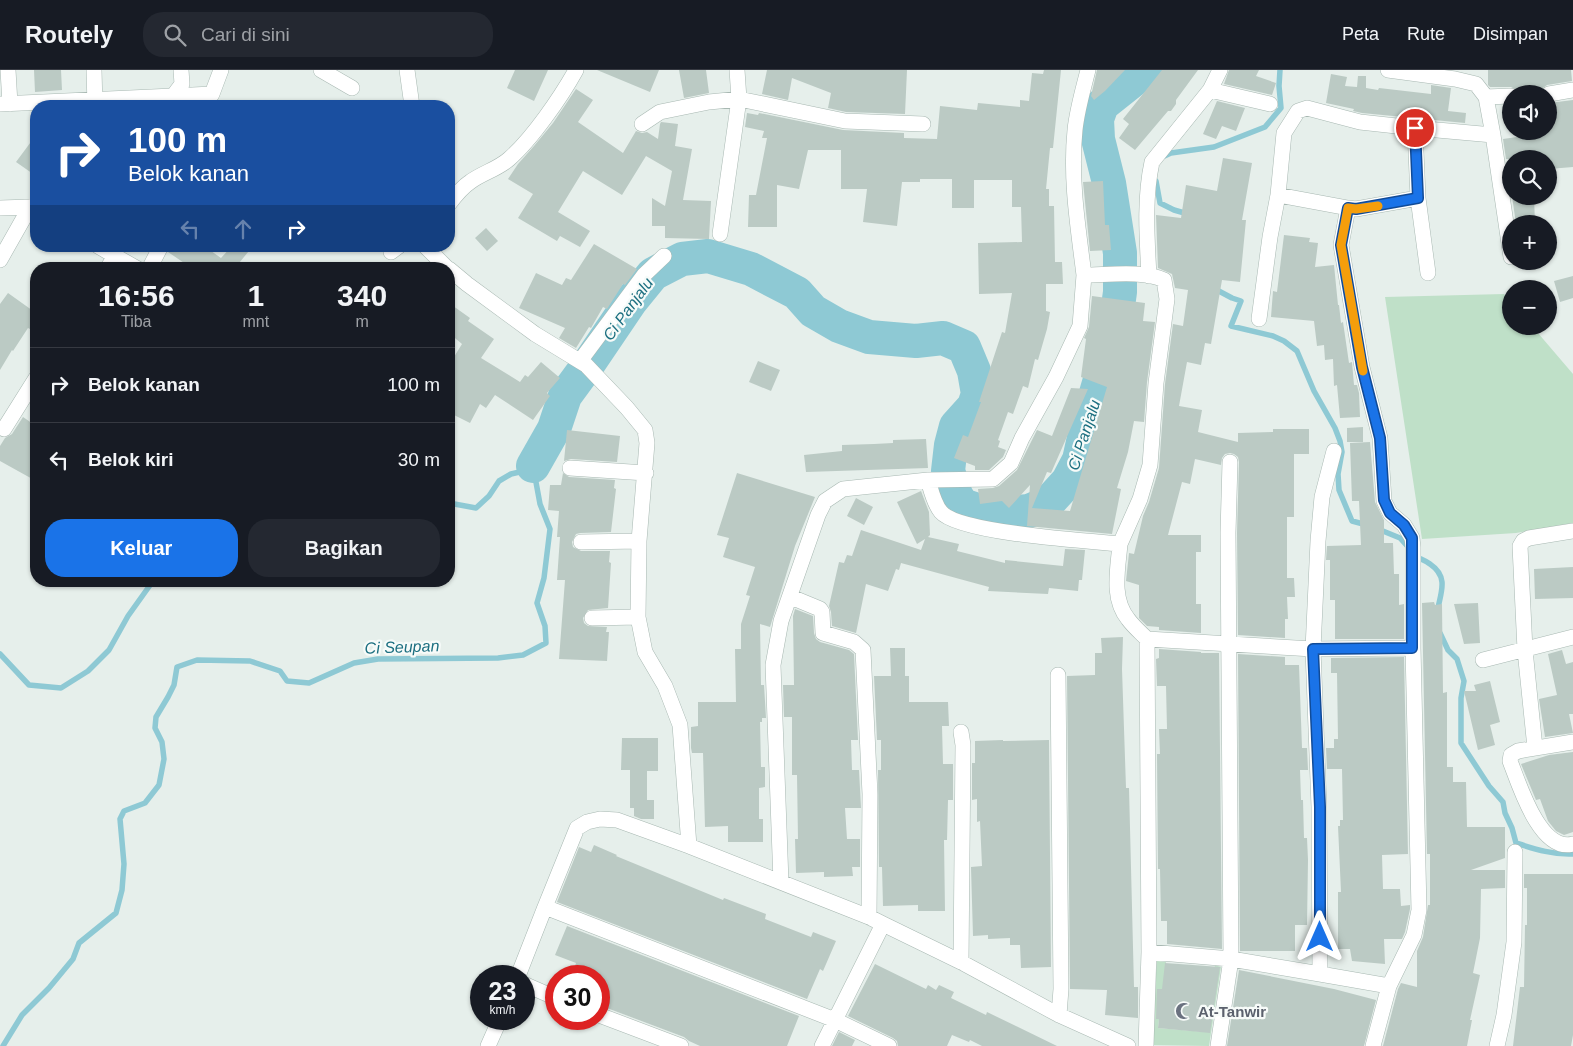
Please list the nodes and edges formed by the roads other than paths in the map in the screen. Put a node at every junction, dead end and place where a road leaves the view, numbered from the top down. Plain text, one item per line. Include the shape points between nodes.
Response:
1 (8, 70) edge
2 (94, 70) edge
3 (181, 70) edge
4 (221, 70) edge
5 (322, 70) edge
6 (407, 70) edge
7 (576, 70) edge
8 (737, 70) edge
9 (1088, 70) edge
10 (1220, 70) edge
11 (1388, 70) edge
12 (352, 88) dead end
13 (1210, 90) junction
14 (1573, 90) edge
15 (1557, 93) edge
16 (1502, 96) edge
17 (1486, 97) junction
18 (739, 99) junction
19 (95, 100) edge
20 (174, 100) edge
21 (214, 100) edge
22 (411, 100) edge
23 (5, 104) edge
24 (30, 104) edge
25 (1270, 104) dead end
26 (642, 124) dead end
27 (923, 124) dead end
28 (1415, 128) junction
29 (1493, 135) junction
30 (1278, 195) junction
31 (455, 196) edge
32 (1418, 198) junction
33 (0, 208) edge
34 (1348, 208) junction
35 (30, 209) edge
36 (30, 214) edge
37 (1505, 215) edge
38 (720, 234) dead end
39 (103, 252) edge
40 (431, 252) edge
41 (664, 256) dead end
42 (0, 260) edge
43 (111, 262) edge
44 (441, 262) edge
45 (1428, 273) dead end
46 (455, 275) edge
47 (1084, 275) junction
48 (1144, 275) junction
49 (1259, 319) dead end
50 (583, 363) junction
51 (30, 388) edge
52 (4, 429) dead end
53 (1334, 451) dead end
54 (1230, 462) dead end
55 (570, 468) dead end
56 (646, 472) junction
57 (930, 480) junction
58 (1573, 531) edge
59 (639, 541) junction
60 (581, 542) dead end
61 (1120, 544) junction
62 (791, 597) junction
63 (638, 617) junction
64 (592, 618) dead end
65 (1573, 637) edge
66 (1147, 639) junction
67 (1228, 645) junction
68 (1412, 648) junction
69 (1313, 649) junction
70 (1525, 650) junction
71 (1483, 660) dead end
72 (1058, 675) dead end
73 (961, 732) dead end
74 (1573, 742) edge
75 (1535, 748) junction
76 (1573, 844) edge
77 (689, 846) junction
78 (1516, 852) dead end
79 (781, 882) junction
80 (545, 907) junction
81 (869, 917) junction
82 (883, 924) junction
83 (1149, 952) junction
84 (1231, 959) junction
85 (961, 962) junction
86 (522, 965) edge
87 (1320, 974) junction
88 (1388, 986) junction
89 (1059, 1015) junction
90 (610, 1019) edge
91 (835, 1020) junction
92 (495, 1030) edge
93 (488, 1046) edge
94 (681, 1046) edge
95 (822, 1046) edge
96 (889, 1046) edge
97 (1128, 1046) edge
98 (1146, 1046) edge
99 (1218, 1046) edge
100 (1373, 1046) edge
101 (1497, 1046) edge

1 - 23 street
2 - 19 street
3 - 20 street via 182,84
4 - 21 street
5 - 12 street
6 - 22 street
7 - 31 street via 531,135 509,159 470,182
8 - 18 street
9 - 47 street via 1075,128 1073,168
10 - 13 street
11 - 17 street via 1476,84
13 - 25 street
13 - 48 street via 1152,162
14 - 15 street
16 - 17 street
17 - 29 street
18 - 26 street via 660,112
18 - 27 street via 845,121
18 - 38 street
23 - 24 street
28 - 29 street
28 - 30 street via 1360,122 1307,108 1298,111 1284,133
28 - 32 street
29 - 37 street
30 - 34 street
30 - 49 street
32 - 34 street
32 - 45 street
33 - 35 street
34 - 68 street via 1341,245 1362,367 1380,438 1384,500 1413,542
36 - 42 street
39 - 43 street
40 - 44 street
41 - 50 street via 644,275
46 - 50 street via 535,334
47 - 48 street
47 - 57 street via 1080,326 1011,464 993,479
48 - 61 street via 1165,281 1167,298 1150,465 1140,499
50 - 56 street via 645,430
51 - 52 street
53 - 69 street via 1322,497
54 - 67 street
55 - 56 street
56 - 59 street
57 - 61 street via 941,513 952,521 1024,536
57 - 62 street via 842,489 825,501
58 - 70 street via 1529,538 1520,546
59 - 60 street
59 - 63 street
61 - 66 street via 1116,589 1120,606 1127,619
62 - 79 street via 781,621 773,665
62 - 81 street via 820,609 823,633 854,642 863,650 870,794
63 - 64 street
63 - 77 street via 645,652 665,686 680,725
65 - 70 street
66 - 67 street
66 - 83 street
67 - 69 street
67 - 84 street
68 - 69 street
68 - 88 street via 1419,910 1414,935
69 - 87 street via 1320,807
70 - 71 street
70 - 75 street
72 - 89 street
73 - 85 street
74 - 75 street
75 - 76 street via 1511,755 1510,761 1529,810 1549,837 1559,844
77 - 79 street
77 - 80 street via 617,820 587,822 577,828
78 - 101 street via 1514,942
79 - 81 street
80 - 86 street
80 - 91 street
81 - 82 street
82 - 85 street
82 - 91 street
83 - 84 street
83 - 98 street
84 - 87 street
84 - 99 street
85 - 89 street
87 - 88 street
88 - 100 street
89 - 97 street
90 - 94 street
91 - 95 street
91 - 96 street
92 - 93 street

